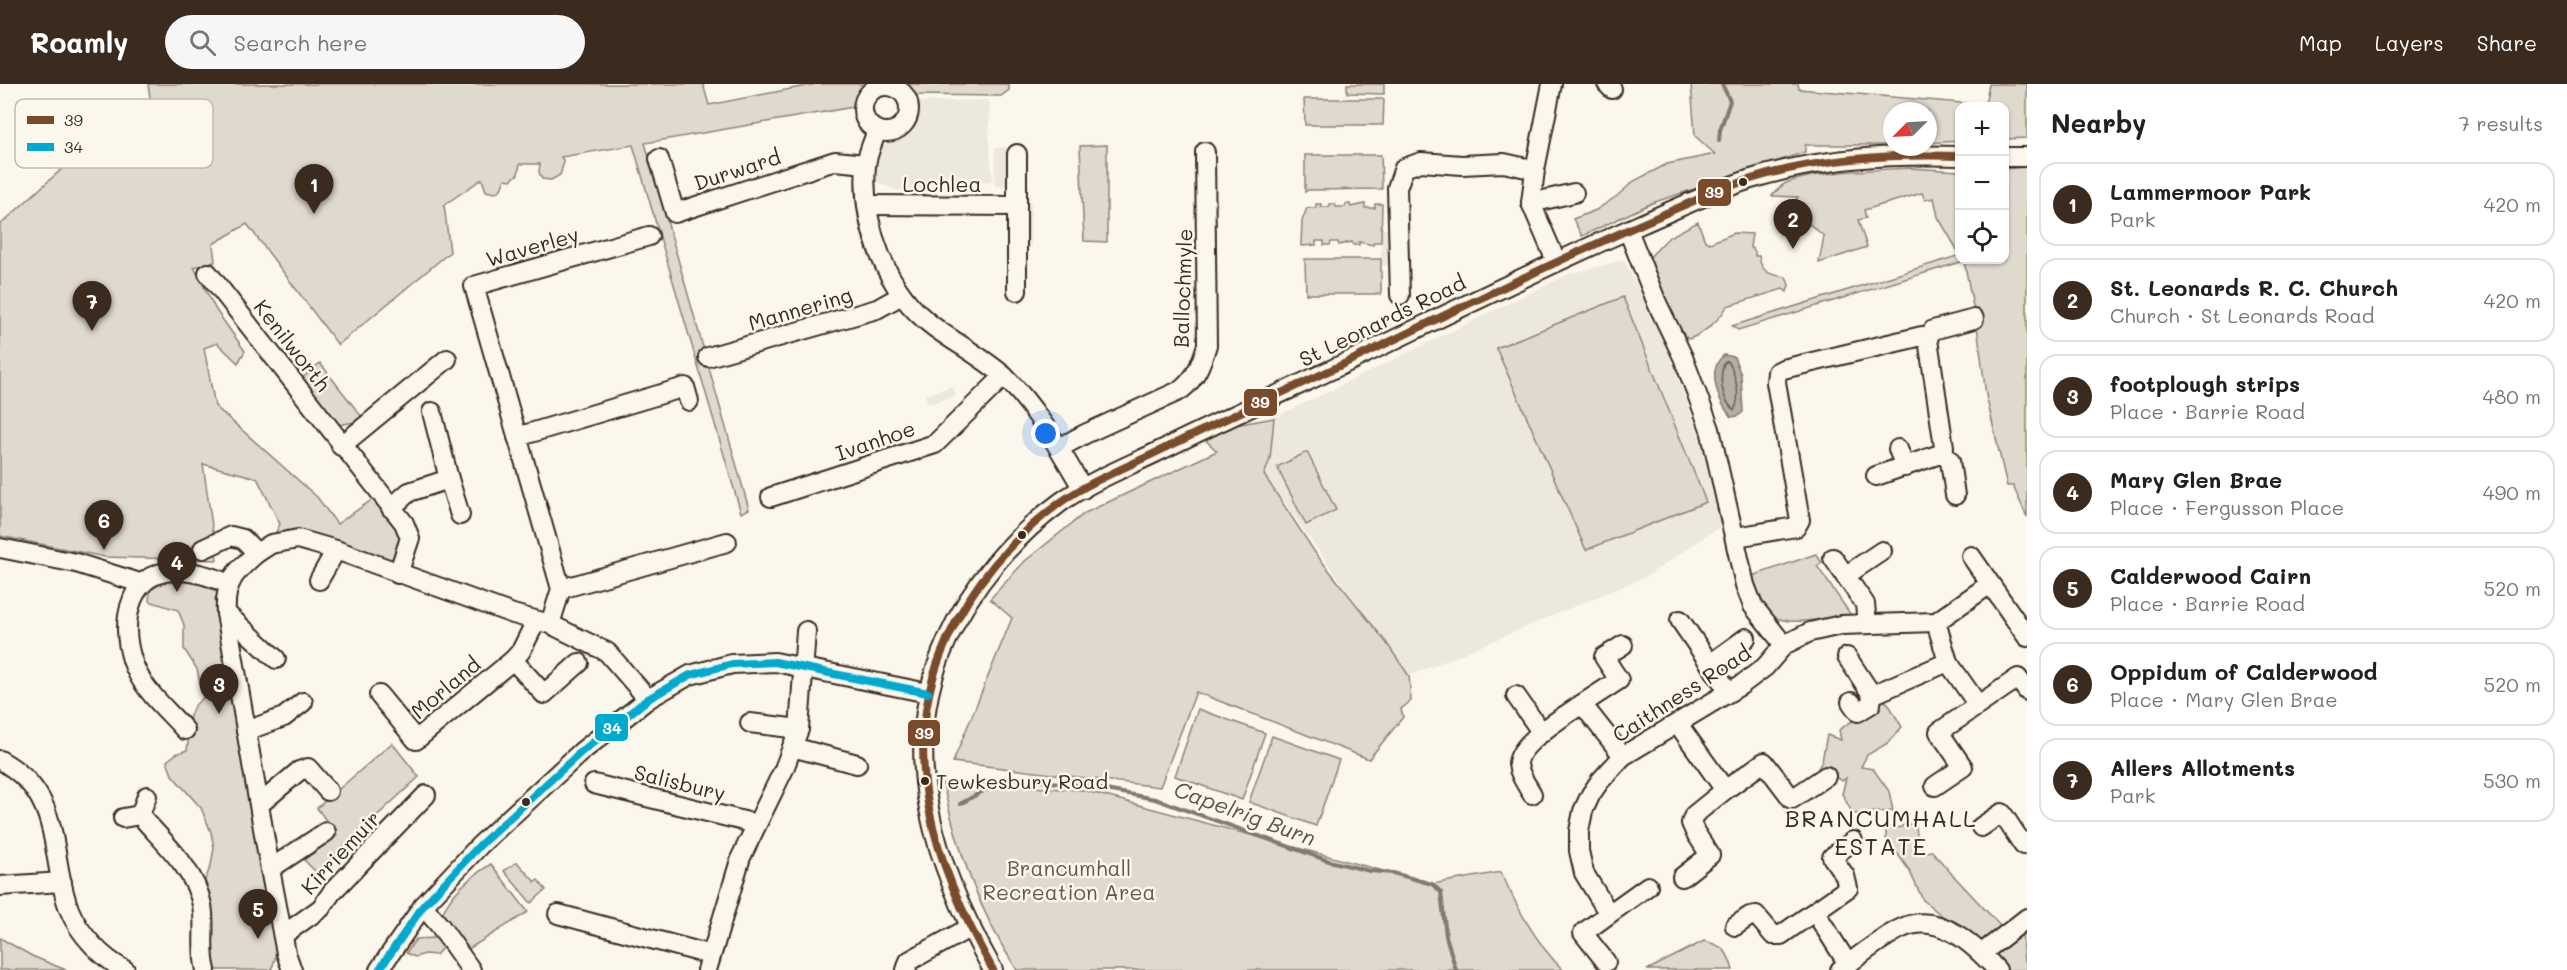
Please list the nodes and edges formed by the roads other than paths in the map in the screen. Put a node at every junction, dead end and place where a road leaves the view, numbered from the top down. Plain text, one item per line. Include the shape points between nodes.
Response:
1 (1552, 84) edge
2 (899, 86) edge
3 (877, 131) junction
4 (1205, 152) dead end
5 (1017, 154) dead end
6 (1955, 156) edge
7 (2009, 157) edge
8 (2027, 157) edge
9 (659, 159) dead end
10 (866, 164) junction
11 (1534, 170) junction
12 (1574, 194) dead end
13 (1531, 203) junction
14 (867, 205) junction
15 (1017, 206) junction
16 (1628, 230) junction
17 (649, 236) dead end
18 (1556, 261) junction
19 (208, 273) dead end
20 (1017, 291) dead end
21 (902, 295) junction
22 (1400, 295) dead end
23 (1974, 319) dead end
24 (1927, 339) junction
25 (708, 357) dead end
26 (447, 359) dead end
27 (1004, 376) junction
28 (689, 401) dead end
29 (432, 412) dead end
30 (525, 435) junction
31 (341, 446) junction
32 (1059, 448) junction
33 (1898, 449) dead end
34 (1943, 453) junction
35 (1905, 467) junction
36 (1876, 476) dead end
37 (449, 479) junction
38 (1083, 489) junction
39 (1955, 495) dead end
40 (771, 497) dead end
41 (391, 508) junction
42 (460, 515) dead end
43 (1736, 537) junction
44 (727, 542) dead end
45 (0, 548) edge
46 (203, 549) dead end
47 (336, 550) junction
48 (1882, 551) dead end
49 (257, 553) junction
50 (1971, 556) dead end
51 (1833, 558) dead end
52 (398, 574) junction
53 (1845, 576) junction
54 (319, 580) dead end
55 (140, 583) junction
56 (229, 584) junction
57 (1990, 584) junction
58 (561, 589) junction
59 (226, 613) junction
60 (1680, 620) dead end
61 (1936, 622) junction
62 (543, 623) junction
63 (1867, 624) junction
64 (806, 631) dead end
65 (2027, 637) edge
66 (1746, 638) dead end
67 (1623, 645) dead end
68 (1784, 645) junction
69 (1847, 657) dead end
70 (276, 659) dead end
71 (513, 660) junction
72 (1948, 662) junction
73 (579, 663) dead end
74 (1710, 664) junction
75 (804, 668) junction
76 (2027, 691) edge
77 (928, 693) junction
78 (1729, 693) junction
79 (379, 695) dead end
80 (1872, 695) junction
81 (1516, 696) dead end
82 (648, 699) junction
83 (303, 702) dead end
84 (1851, 702) dead end
85 (1582, 704) junction
86 (1978, 705) junction
87 (750, 723) dead end
88 (1678, 724) junction
89 (799, 729) junction
90 (185, 730) dead end
91 (246, 731) junction
92 (1542, 733) junction
93 (792, 747) junction
94 (1623, 756) junction
95 (0, 760) edge
96 (857, 764) dead end
97 (1826, 776) dead end
98 (594, 784) dead end
99 (1935, 786) dead end
100 (1725, 790) junction
101 (328, 792) dead end
102 (1532, 794) dead end
103 (426, 795) dead end
104 (147, 796) dead end
105 (260, 804) junction
106 (756, 824) junction
107 (1981, 827) dead end
108 (326, 832) dead end
109 (1853, 841) dead end
110 (2027, 842) edge
111 (270, 869) junction
112 (1682, 876) dead end
113 (62, 882) junction
114 (0, 886) edge
115 (1648, 886) dead end
116 (423, 906) junction
117 (1815, 912) junction
118 (558, 914) dead end
119 (1609, 914) junction
120 (2027, 918) edge
121 (1735, 926) dead end
122 (971, 927) junction
123 (282, 935) junction
124 (1982, 953) junction
125 (1606, 962) dead end
126 (709, 963) edge
127 (1844, 967) edge
128 (288, 969) edge
129 (125, 970) edge
130 (206, 970) edge
131 (379, 970) edge
132 (471, 970) edge
133 (906, 970) edge
134 (993, 970) edge
135 (1997, 970) edge

1 - 11 street
2 - 3 street via 908,100 905,122 893,131
2 - 3 street via 884,85 866,96 864,116
3 - 10 street
4 - 32 street, Ballochmyle via 1207,345 1198,370 1192,381 1174,394
5 - 15 street
6 - 16 street, St Leonards Road via 1821,161 1748,180
7 - 8 street
9 - 10 street, Durward via 675,213 835,161
10 - 14 street
11 - 13 street
11 - 22 street via 1504,163 1421,162 1404,168 1397,188
12 - 13 street
13 - 18 street
14 - 15 street, Lochlea
14 - 21 street via 882,261
15 - 20 street
16 - 18 street, St Leonards Road
16 - 43 street via 1710,429
17 - 30 street, Waverley via 474,286
18 - 38 street, St Leonards Road
19 - 31 street, Kenilworth
21 - 25 street, Mannering via 877,309
21 - 27 street via 933,326
23 - 24 street via 1933,330
24 - 34 street
24 - 43 street via 1915,336 1777,372 1799,525
26 - 31 street
27 - 32 street via 1030,405
27 - 40 street, Ivanhoe via 935,444
28 - 30 street via 685,387
29 - 37 street
30 - 58 street, Waverley
31 - 41 street, Kenilworth
32 - 38 street
33 - 35 street
34 - 35 street
34 - 39 street via 1950,461
35 - 36 street
37 - 41 street via 409,492
37 - 42 street
38 - 77 street, St Leonards Road via 1046,514 1008,549 976,590 947,640
41 - 52 street, Kenilworth via 410,538
43 - 68 street via 1753,606
44 - 58 street
45 - 55 street via 76,563
46 - 49 street via 231,536 243,539
47 - 49 street via 298,539 271,544
47 - 52 street
47 - 54 street
48 - 53 street
49 - 56 street
50 - 57 street
51 - 53 street
52 - 62 street
53 - 63 street via 1865,604
55 - 56 street via 165,572 191,571
55 - 90 street via 130,603 127,624 132,657 138,674
56 - 59 street
57 - 61 street
57 - 65 street
58 - 62 street
59 - 70 street
59 - 91 street
60 - 74 street
61 - 63 street, Caithness Road
61 - 72 street
62 - 71 street, Morland
62 - 82 street via 607,652
63 - 68 street, Caithness Road via 1810,632
64 - 75 street
66 - 74 street
67 - 85 street via 1604,657 1619,681
68 - 78 street, Caithness Road via 1765,667
69 - 80 street
71 - 73 street via 544,694
71 - 79 street, Morland via 416,740
72 - 80 street
72 - 86 street
74 - 78 street
75 - 77 street
75 - 82 street via 775,662 732,664 690,675
75 - 89 street
76 - 86 street via 2018,678
77 - 122 street, St Leonards Road via 923,734 925,795 948,879
78 - 88 street, Caithness Road
80 - 84 street via 1871,704 1858,712
81 - 92 street
82 - 116 street via 581,752 480,845
83 - 91 street via 284,717
85 - 92 street
85 - 94 street
86 - 99 street via 1939,732 1963,767
87 - 89 street
88 - 94 street, Caithness Road
88 - 100 street
89 - 93 street
91 - 105 street
92 - 102 street via 1522,752 1518,762
93 - 96 street
93 - 106 street
94 - 119 street, Caithness Road via 1592,794 1579,831 1584,873
95 - 113 street via 29,783 41,802 51,824
97 - 100 street via 1792,799 1764,762
98 - 106 street, Salisbury
100 - 112 street via 1694,815 1691,822 1695,832 1710,855
101 - 105 street via 308,768
103 - 123 street, Kirriemuir via 321,908
104 - 130 street via 131,816 195,880 204,918
105 - 111 street
106 - 126 street via 741,857
107 - 110 street via 2002,813 2023,845
108 - 111 street
109 - 117 street via 1832,857 1848,888
111 - 123 street
113 - 114 street
113 - 129 street via 77,924 101,952
115 - 119 street
116 - 131 street
116 - 132 street
117 - 121 street via 1777,936 1756,915
117 - 127 street
118 - 126 street
119 - 125 street via 1583,933
120 - 124 street
122 - 133 street via 909,961
122 - 134 street, St Leonards Road
123 - 128 street
124 - 127 street via 1954,931 1922,924 1902,927
124 - 135 street

